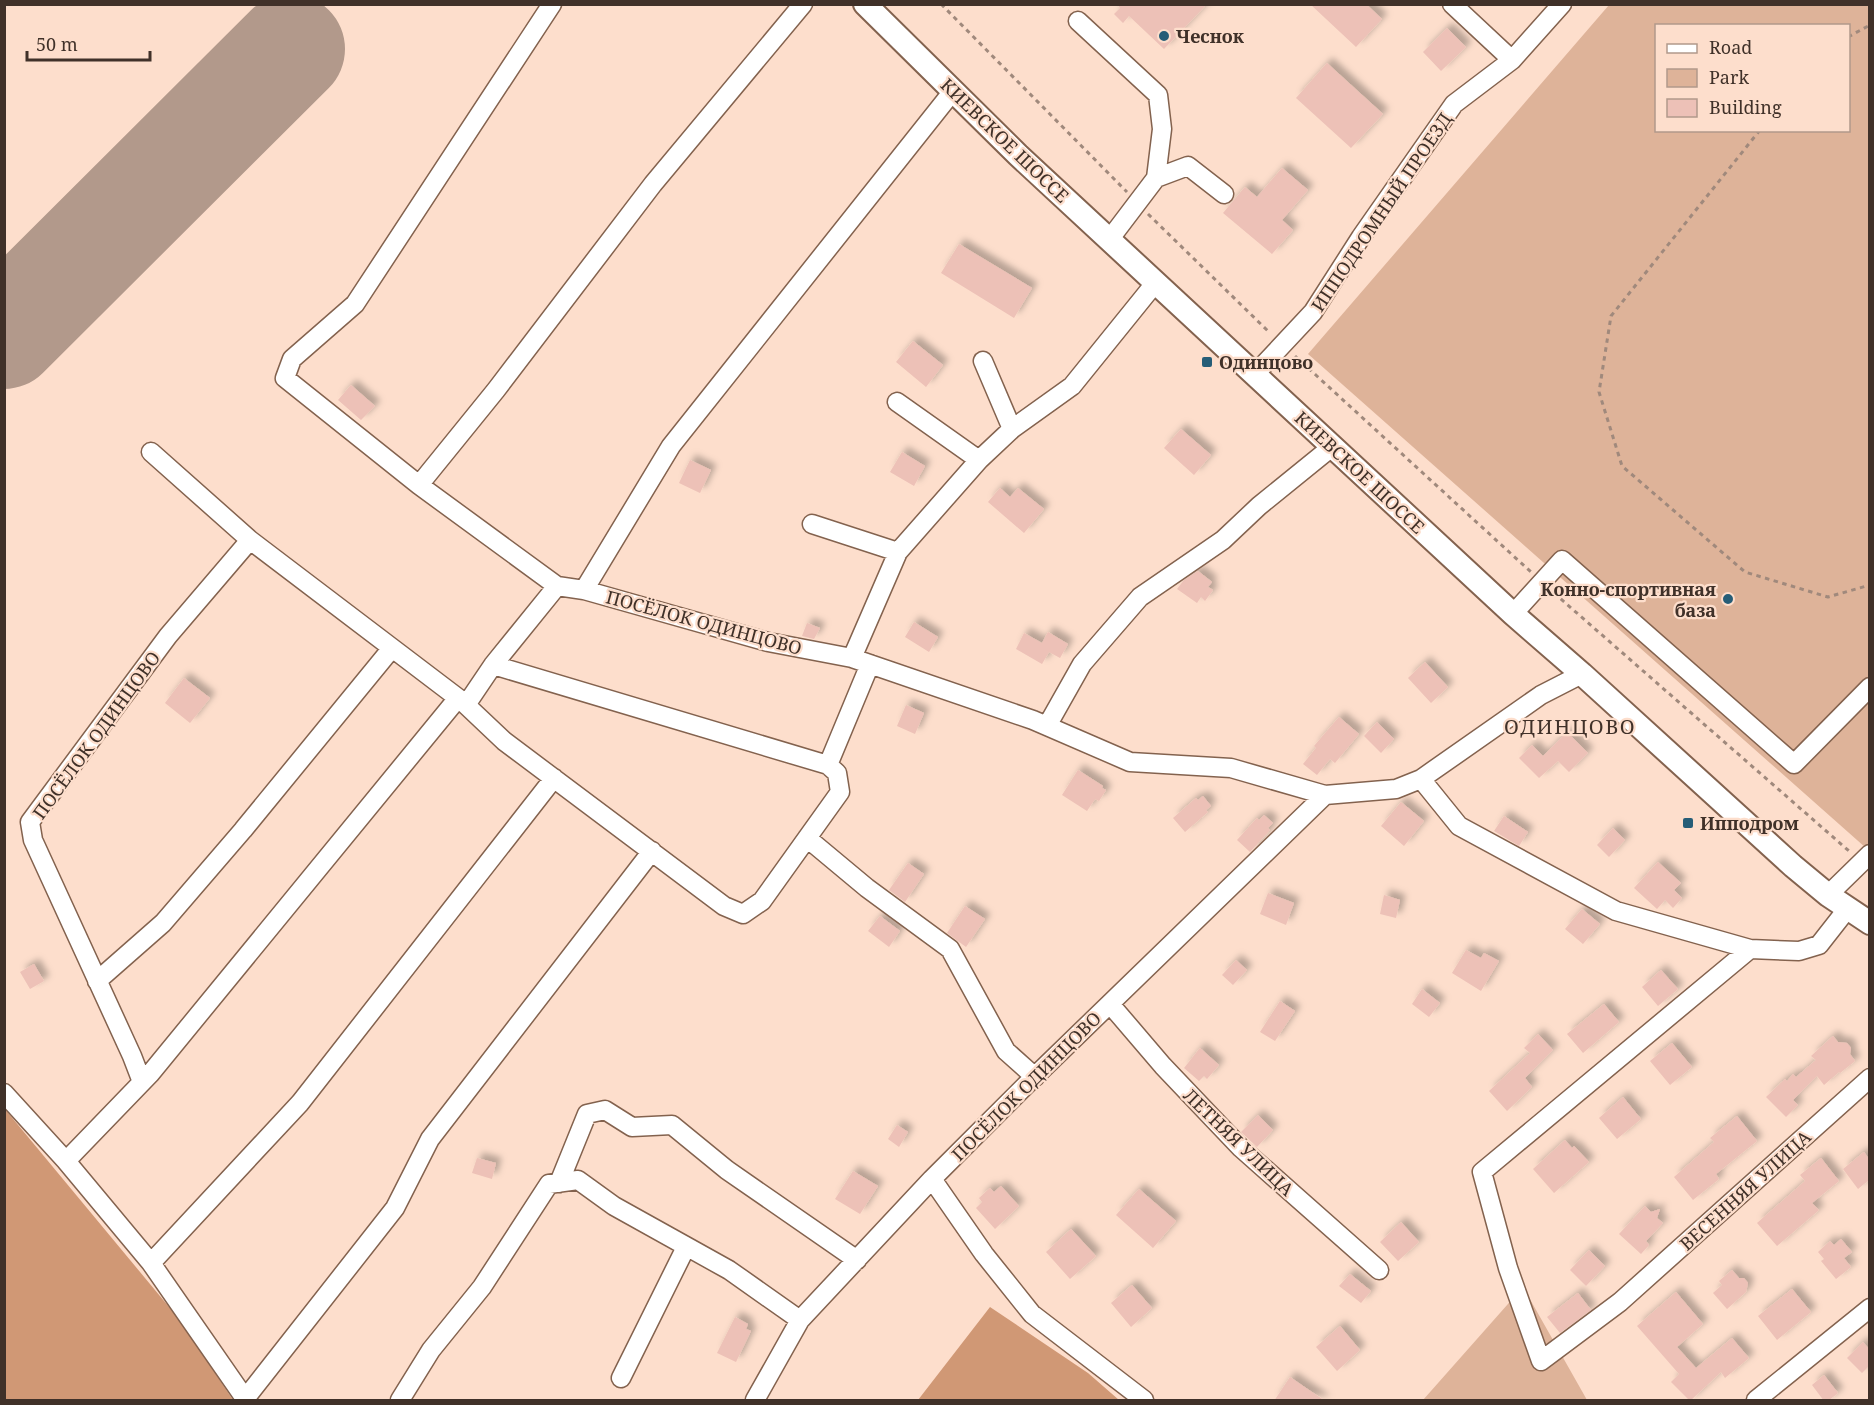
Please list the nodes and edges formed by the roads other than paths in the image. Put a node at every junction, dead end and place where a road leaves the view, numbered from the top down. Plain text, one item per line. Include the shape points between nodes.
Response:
1 (552, 4) edge
2 (803, 4) edge
3 (865, 4) edge
4 (1452, 4) edge
5 (1562, 4) edge
6 (1078, 21) dead end
7 (1512, 60) junction
8 (953, 91) junction
9 (1156, 178) junction
10 (1224, 194) dead end
11 (1109, 240) junction
12 (1156, 282) junction
13 (983, 360) dead end
14 (1255, 374) junction
15 (897, 402) dead end
16 (1012, 429) junction
17 (1333, 446) junction
18 (151, 452) dead end
19 (979, 460) junction
20 (419, 485) junction
21 (812, 524) dead end
22 (250, 540) junction
23 (898, 552) junction
24 (557, 586) junction
25 (584, 590) junction
26 (1512, 614) junction
27 (392, 648) junction
28 (852, 658) junction
29 (493, 664) junction
30 (870, 664) junction
31 (1582, 674) junction
32 (1869, 687) edge
33 (462, 702) junction
34 (1047, 726) junction
35 (828, 765) junction
36 (554, 778) junction
37 (1421, 779) junction
38 (1325, 795) junction
39 (807, 838) junction
40 (652, 851) junction
41 (1866, 858) edge
42 (1828, 895) junction
43 (1848, 908) junction
44 (1869, 923) edge
45 (1750, 949) junction
46 (97, 981) junction
47 (1110, 1004) junction
48 (1035, 1077) junction
49 (1869, 1078) edge
50 (142, 1083) junction
51 (4, 1093) edge
52 (66, 1161) junction
53 (932, 1179) junction
54 (559, 1183) junction
55 (686, 1247) junction
56 (857, 1260) junction
57 (151, 1263) junction
58 (1379, 1270) dead end
59 (1869, 1308) edge
60 (800, 1320) junction
61 (621, 1378) dead end
62 (245, 1400) edge
63 (400, 1401) edge
64 (755, 1401) edge
65 (1144, 1401) edge
66 (1756, 1401) edge

1 - 20 street, ПОСЁЛОК ОДИНЦОВО via 355,304 292,358 285,378
2 - 20 street via 653,184
3 - 8 main road, КИЕВСКОЕ ШОССЕ
4 - 7 street
5 - 7 street, ИППОДРОМНЫЙ ПРОЕЗД
6 - 9 street via 1158,95 1162,129
7 - 14 street, ИППОДРОМНЫЙ ПРОЕЗД via 1454,104 1313,312
8 - 11 main road, КИЕВСКОЕ ШОССЕ
8 - 25 street via 671,446
9 - 10 street via 1188,166
9 - 11 street
11 - 12 main road, КИЕВСКОЕ ШОССЕ
12 - 14 main road, КИЕВСКОЕ ШОССЕ
12 - 16 street via 1072,386
13 - 16 street
14 - 17 main road, КИЕВСКОЕ ШОССЕ
15 - 19 street
16 - 19 street
17 - 26 main road, КИЕВСКОЕ ШОССЕ
17 - 34 street via 1224,540 1140,597 1082,664
18 - 22 street
19 - 23 street
20 - 24 street, ПОСЁЛОК ОДИНЦОВО
21 - 23 street
22 - 27 street
22 - 46 street, ПОСЁЛОК ОДИНЦОВО via 168,636 30,822 33,840
23 - 28 street
24 - 25 street, ПОСЁЛОК ОДИНЦОВО
24 - 29 street
25 - 28 street, ПОСЁЛОК ОДИНЦОВО via 768,642
26 - 31 main road, КИЕВСКОЕ ШОССЕ
26 - 32 street via 1562,560 1794,764
27 - 33 street
27 - 46 street via 163,923
28 - 30 street, ПОСЁЛОК ОДИНЦОВО
29 - 33 street
29 - 35 street
30 - 34 street, ПОСЁЛОК ОДИНЦОВО
30 - 35 street
31 - 37 street, ПОСЁЛОК ОДИНЦОВО via 1541,695
31 - 42 main road, КИЕВСКОЕ ШОССЕ
33 - 36 street via 504,741
33 - 50 street
34 - 38 street, ПОСЁЛОК ОДИНЦОВО via 1131,762 1231,768
35 - 39 street via 837,773 840,792
36 - 40 street
36 - 57 street via 300,1103
37 - 38 street, ПОСЁЛОК ОДИНЦОВО via 1395,789
37 - 45 street via 1459,826 1616,911
38 - 47 street, ПОСЁЛОК ОДИНЦОВО
39 - 40 street via 762,901 743,914 724,906
39 - 48 street via 950,949 1006,1051
40 - 62 street via 430,1139 395,1208
41 - 42 street
42 - 43 main road, КИЕВСКОЕ ШОССЕ
43 - 44 main road, КИЕВСКОЕ ШОССЕ
43 - 45 street via 1819,945 1799,951
45 - 49 street, ВЕСЕННЯЯ УЛИЦА via 1482,1172 1508,1269 1541,1361 1620,1302
46 - 50 street, ПОСЁЛОК ОДИНЦОВО
47 - 48 street, ПОСЁЛОК ОДИНЦОВО
47 - 58 street, ЛЕТНЯЯ УЛИЦА via 1241,1148
48 - 53 street, ПОСЁЛОК ОДИНЦОВО
50 - 52 street
51 - 52 street
52 - 57 street
53 - 56 street, ПОСЁЛОК ОДИНЦОВО
53 - 65 street via 1032,1314
54 - 55 street via 578,1180 614,1206
54 - 56 street via 587,1114 605,1110 632,1127 672,1125 727,1170
54 - 63 street via 549,1184 482,1287 431,1350
55 - 60 street via 729,1270
55 - 61 street
56 - 60 street, ПОСЁЛОК ОДИНЦОВО
57 - 62 street
59 - 66 street
60 - 64 street, ПОСЁЛОК ОДИНЦОВО

